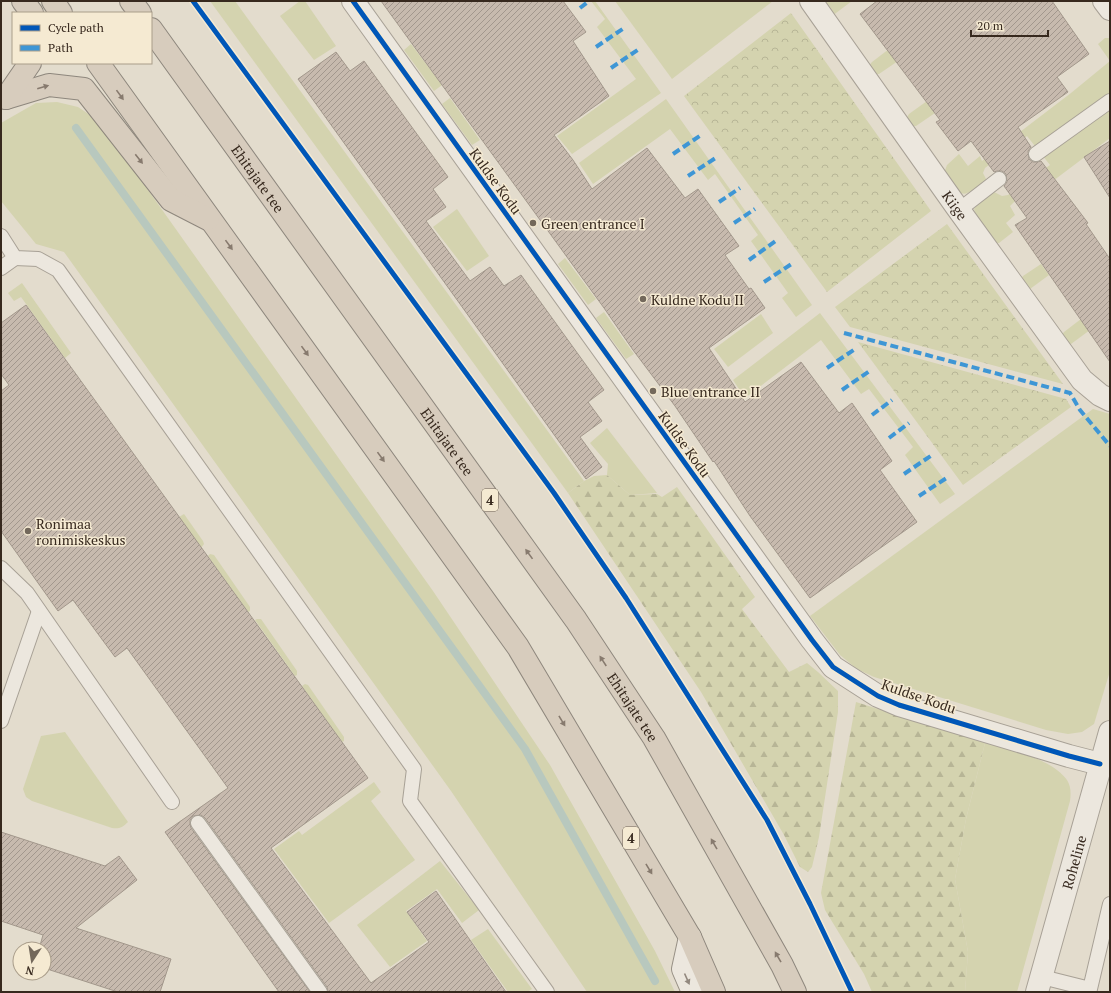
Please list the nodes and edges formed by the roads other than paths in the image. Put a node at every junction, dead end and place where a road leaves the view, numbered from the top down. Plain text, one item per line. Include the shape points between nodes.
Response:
1 (23, 1) edge
2 (53, 1) edge
3 (131, 1) edge
4 (352, 1) edge
5 (811, 1) edge
6 (1104, 1) edge
7 (1110, 9) edge
8 (31, 12) edge
9 (60, 12) edge
10 (139, 12) edge
11 (152, 30) edge
12 (29, 64) edge
13 (99, 64) edge
14 (3, 100) edge
15 (1110, 101) edge
16 (1036, 154) dead end
17 (999, 179) dead end
18 (958, 210) junction
19 (212, 222) junction
20 (1, 236) edge
21 (15, 258) junction
22 (1, 268) edge
23 (1110, 400) edge
24 (1, 568) edge
25 (39, 611) junction
26 (1, 721) edge
27 (1110, 732) edge
28 (1105, 765) edge
29 (172, 802) dead end
30 (198, 823) dead end
31 (1110, 904) edge
32 (690, 938) junction
33 (1040, 985) edge
34 (1090, 991) edge
35 (320, 992) edge
36 (547, 992) edge
37 (693, 992) edge
38 (714, 992) edge
39 (795, 992) edge

1 - 8 highway
2 - 9 highway
3 - 10 highway
4 - 28 street, Kuldse Kodu via 833,667 878,696 899,705
5 - 18 street, Kiige
6 - 7 street
39 -> 11 highway, Ehitajate tee / 4 via 654,738 576,620
12 - 14 highway
13 -> 19 highway, 4
14 -> 19 highway via 49,85 84,89 171,200
15 - 16 lane
17 - 18 lane
18 - 23 street, Kiige via 1082,380
19 -> 32 highway, 4 via 518,647
20 - 21 lane
21 - 22 lane
21 - 36 lane via 38,259 58,270 414,769 410,801
24 - 25 lane via 27,593
25 - 26 lane
25 - 29 lane
27 - 28 street, Roheline
28 - 33 street, Roheline
30 - 35 lane
31 - 34 lane
32 -> 37 street via 683,970
32 - 38 highway, 4
33 - 34 lane

